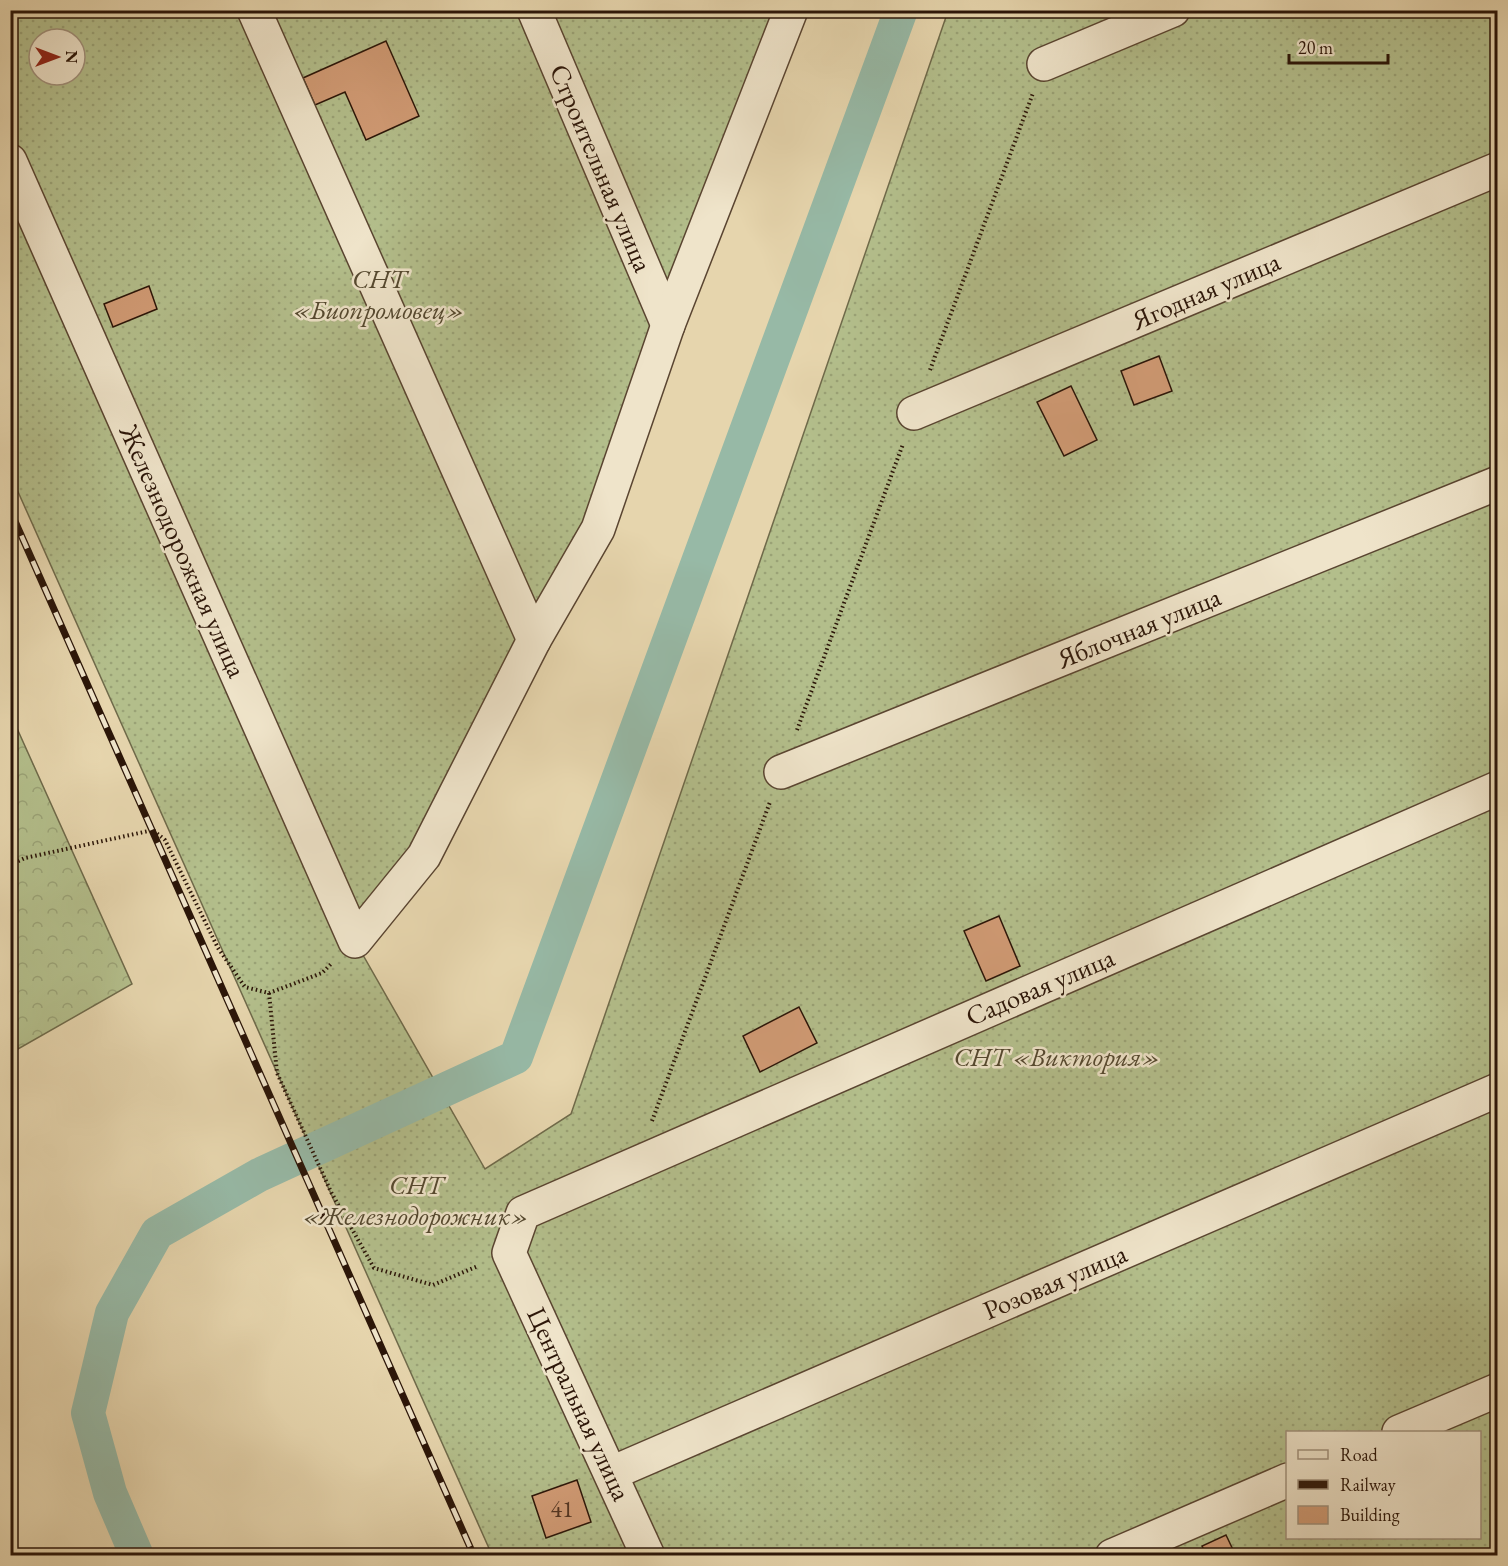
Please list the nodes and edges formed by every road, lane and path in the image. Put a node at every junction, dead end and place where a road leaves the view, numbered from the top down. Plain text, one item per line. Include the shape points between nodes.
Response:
1 (254, 10) edge
2 (534, 10) edge
3 (791, 10) edge
4 (1173, 10) edge
5 (1044, 64) joint
6 (10, 161) edge
7 (1497, 168) edge
8 (668, 325) junction
9 (914, 413) junction
10 (1497, 483) edge
11 (534, 640) junction
12 (781, 772) junction
13 (1497, 788) edge
14 (10, 866) edge
15 (355, 941) junction
16 (269, 993) junction
17 (1497, 1090) edge
18 (636, 1162) junction
19 (509, 1253) junction
20 (1497, 1390) edge
21 (1400, 1431) edge
22 (612, 1473) junction
23 (1286, 1480) edge
24 (648, 1556) edge
25 (1112, 1556) edge

1 - 11 street
2 - 8 street, Строительная улица
3 - 8 street
4 - 5 street
5 - 9 path
6 - 15 street, Железнодорожная улица
7 - 9 street, Ягодная улица
8 - 11 street via 598,529
9 - 12 path
10 - 12 street, Яблочная улица
11 - 15 street via 424,856
12 - 18 path
13 - 18 street, Садовая улица
14 - 16 path via 25,858 153,830 165,840 218,948 244,987
15 - 16 path via 322,972
16 - 19 path via 277,1073 331,1192 374,1268 432,1285
17 - 22 street, Розовая улица
18 - 19 street, Садовая улица via 523,1213
19 - 22 street, Центральная улица
20 - 21 street
22 - 24 street, Центральная улица
23 - 25 street

